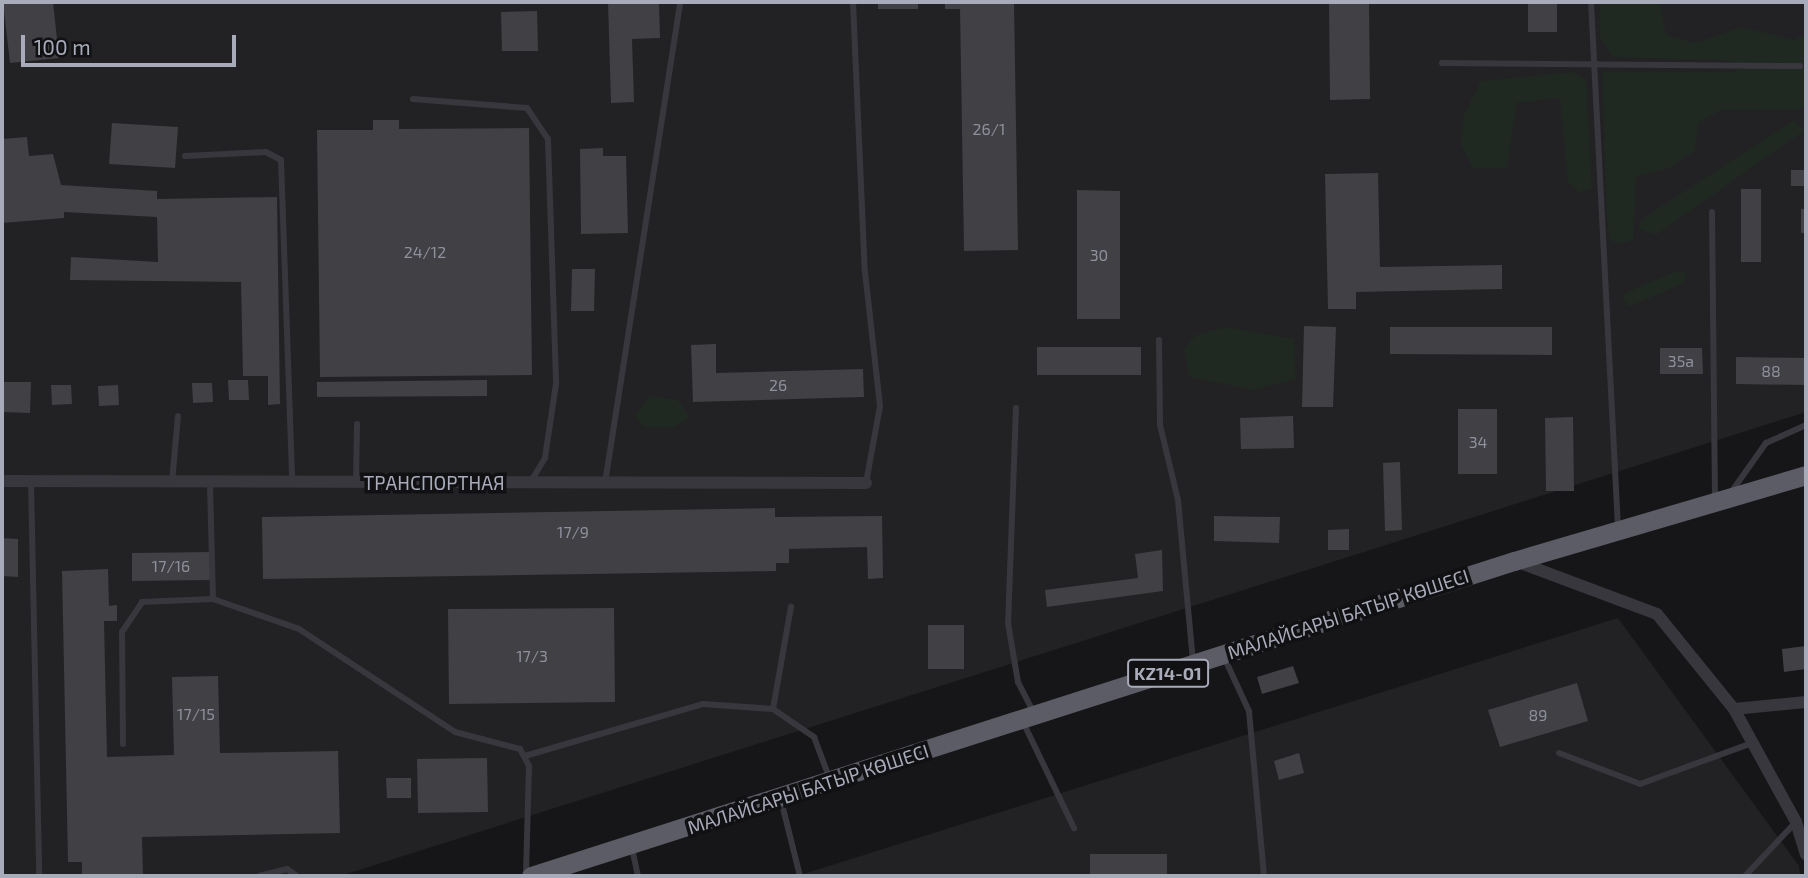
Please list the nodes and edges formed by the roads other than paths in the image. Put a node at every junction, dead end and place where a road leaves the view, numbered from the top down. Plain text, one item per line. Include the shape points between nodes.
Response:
1 (680, 2) edge
2 (853, 2) edge
3 (1591, 2) edge
4 (1594, 62) junction
5 (1443, 63) dead end
6 (1800, 66) dead end
7 (413, 99) dead end
8 (185, 156) dead end
9 (1712, 212) dead end
10 (1159, 340) dead end
11 (1016, 408) dead end
12 (178, 416) dead end
13 (357, 424) dead end
14 (1806, 425) edge
15 (1806, 475) edge
16 (2, 481) edge
17 (292, 481) junction
18 (31, 482) junction
19 (172, 482) junction
20 (210, 482) junction
21 (356, 482) junction
22 (530, 483) junction
23 (605, 483) junction
24 (866, 483) joint
25 (1723, 495) junction
26 (1618, 528) junction
27 (1514, 561) junction
28 (213, 599) junction
29 (792, 607) dead end
30 (1223, 655) junction
31 (1193, 664) junction
32 (1806, 702) edge
33 (773, 709) junction
34 (1734, 709) junction
35 (1029, 718) junction
36 (1752, 743) junction
37 (124, 744) dead end
38 (1559, 753) dead end
39 (525, 756) junction
40 (831, 782) junction
41 (780, 798) junction
42 (1796, 822) junction
43 (1074, 828) dead end
44 (632, 846) junction
45 (1806, 855) edge
46 (38, 876) edge
47 (260, 876) edge
48 (297, 876) edge
49 (526, 876) edge
50 (531, 876) edge
51 (638, 876) edge
52 (800, 876) edge
53 (1264, 876) edge
54 (1745, 876) edge

1 - 23 lane
2 - 24 lane via 865,272 880,406
3 - 4 lane
4 - 5 lane
4 - 6 lane
4 - 26 lane
7 - 22 lane via 527,108 548,139 555,397 545,458
8 - 17 lane via 266,152 281,160
9 - 25 lane
10 - 31 lane via 1160,425 1178,500
11 - 35 lane via 1008,623
12 - 19 lane
13 - 21 lane
14 - 25 lane via 1766,443
15 - 25 highway, МАЛАЙСАРЫ БАТЫР КӨШЕСІ / KZ14-01
16 - 18 street, ТРАНСПОРТНАЯ
17 - 20 street, ТРАНСПОРТНАЯ
17 - 21 street, ТРАНСПОРТНАЯ
18 - 19 street, ТРАНСПОРТНАЯ
18 - 46 lane
19 - 20 street, ТРАНСПОРТНАЯ
20 - 28 lane
21 - 22 street, ТРАНСПОРТНАЯ
22 - 23 street, ТРАНСПОРТНАЯ
23 - 24 street, ТРАНСПОРТНАЯ
25 - 26 highway, МАЛАЙСАРЫ БАТЫР КӨШЕСІ / KZ14-01
26 - 27 highway, МАЛАЙСАРЫ БАТЫР КӨШЕСІ / KZ14-01
27 - 30 highway, МАЛАЙСАРЫ БАТЫР КӨШЕСІ / KZ14-01
27 - 34 street via 1657,614
28 - 37 lane via 142,602 122,632
28 - 39 lane via 299,629 455,732 507,743
29 - 33 lane
30 - 31 highway, МАЛАЙСАРЫ БАТЫР КӨШЕСІ / KZ14-01
30 - 53 lane via 1249,711
31 - 35 highway, МАЛАЙСАРЫ БАТЫР КӨШЕСІ / KZ14-01
32 - 34 street
33 - 39 lane via 703,704
33 - 40 lane via 814,737
34 - 36 street
35 - 40 highway, МАЛАЙСАРЫ БАТЫР КӨШЕСІ / KZ14-01
35 - 43 lane
36 - 38 lane via 1640,784
36 - 42 street
39 - 49 lane
40 - 41 highway, МАЛАЙСАРЫ БАТЫР КӨШЕСІ / KZ14-01
41 - 44 highway, МАЛАЙСАРЫ БАТЫР КӨШЕСІ / KZ14-01
41 - 52 lane
42 - 45 street
42 - 54 lane
44 - 50 highway, МАЛАЙСАРЫ БАТЫР КӨШЕСІ / KZ14-01
44 - 51 lane
47 - 48 lane via 286,869

